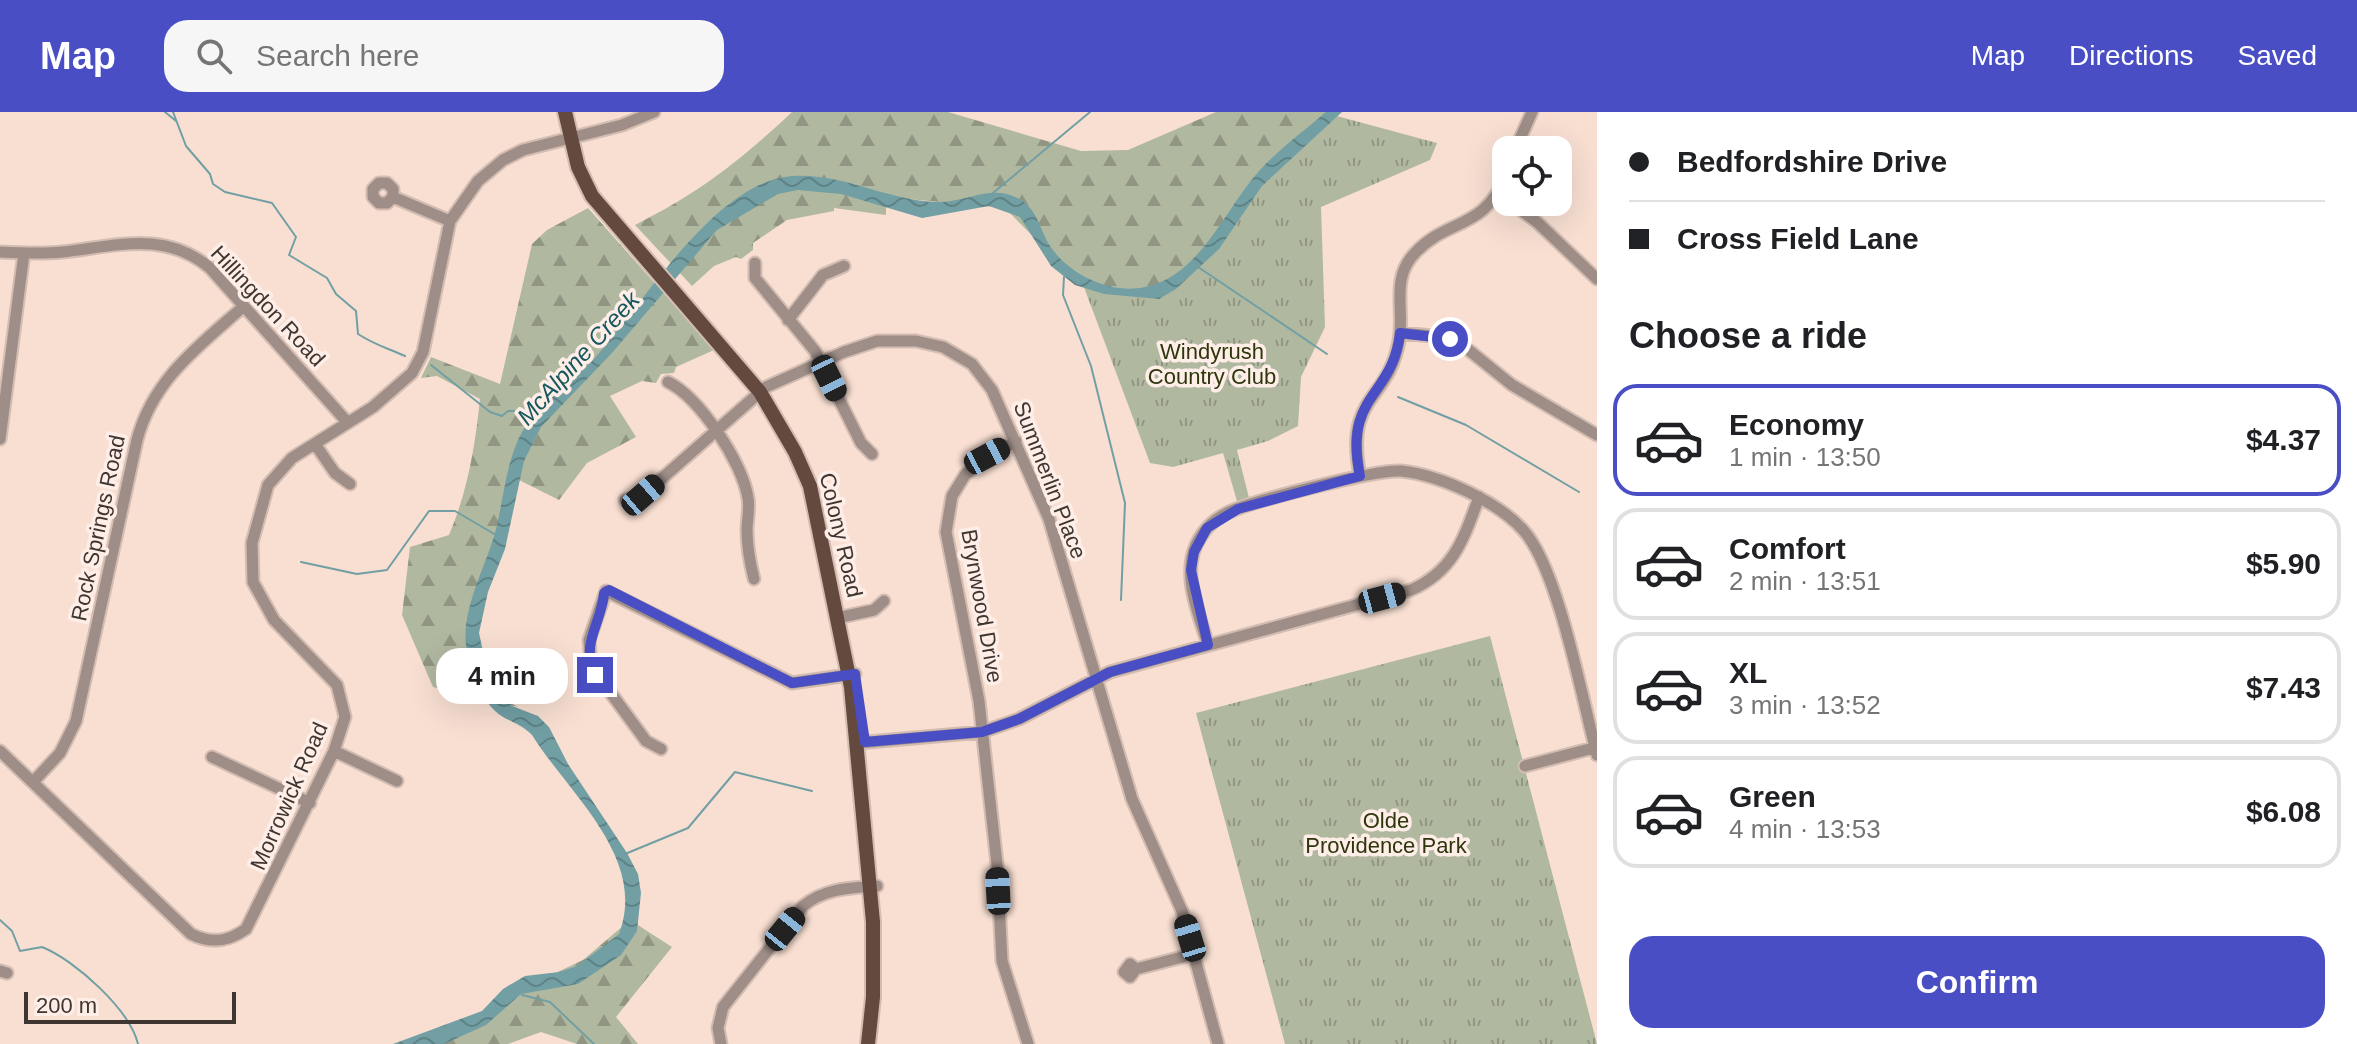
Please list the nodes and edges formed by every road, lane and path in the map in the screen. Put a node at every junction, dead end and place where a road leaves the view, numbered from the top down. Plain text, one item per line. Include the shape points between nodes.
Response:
1 (565, 112) edge
2 (573, 112) edge
3 (654, 112) edge
4 (1532, 112) edge
5 (1521, 136) edge
6 (573, 137) junction
7 (393, 197) dead end
8 (1492, 207) edge
9 (1529, 216) edge
10 (450, 221) junction
11 (0, 252) edge
12 (24, 253) junction
13 (755, 263) dead end
14 (844, 266) dead end
15 (1597, 279) edge
16 (244, 306) junction
17 (788, 320) junction
18 (1400, 333) junction
19 (820, 363) junction
20 (668, 382) dead end
21 (763, 389) junction
22 (348, 423) junction
23 (717, 431) junction
24 (1597, 435) edge
25 (0, 439) edge
26 (1016, 441) junction
27 (315, 444) junction
28 (872, 454) dead end
29 (1360, 476) junction
30 (350, 484) dead end
31 (1479, 497) junction
32 (625, 500) dead end
33 (754, 579) dead end
34 (884, 601) dead end
35 (841, 617) junction
36 (1208, 645) junction
37 (852, 675) junction
38 (1096, 677) junction
39 (982, 732) junction
40 (861, 742) junction
41 (661, 749) dead end
42 (1596, 750) edge
43 (0, 751) edge
44 (334, 751) junction
45 (212, 757) dead end
46 (1525, 766) dead end
47 (397, 781) dead end
48 (33, 782) junction
49 (310, 803) junction
50 (873, 886) junction
51 (1194, 954) junction
52 (1136, 969) dead end
53 (874, 1025) junction
54 (721, 1044) edge
55 (868, 1044) edge
56 (877, 1044) edge
57 (1028, 1044) edge
58 (1218, 1044) edge

1 - 6 main road, Colony Road
2 - 6 main road, Colony Road
3 - 6 street, Morrowick Road
4 - 5 street
6 - 10 street, Morrowick Road via 503,160 470,190
6 - 21 main road, Colony Road via 590,185
7 - 10 street
8 - 18 street via 1410,258 1399,283
9 - 15 street
10 - 22 street, Morrowick Road via 417,366
11 - 12 street, Hillingdon Road
12 - 16 street, Hillingdon Road via 169,244 199,259
12 - 25 street
13 - 17 street via 755,278
14 - 17 street via 823,275
16 - 22 street, Hillingdon Road
16 - 48 street, Rock Springs Road via 178,365 147,410 76,721 60,753
17 - 19 street
18 - 24 street via 1460,343 1512,385
18 - 29 street via 1390,368 1359,417 1355,449
19 - 21 street, Summerlin Place
19 - 26 street, Summerlin Place via 877,341 943,347 972,364 987,382
19 - 28 street via 861,443
20 - 23 street via 681,389
21 - 23 street, Summerlin Place
21 - 35 main road, Colony Road via 818,488
22 - 27 street, Morrowick Road
23 - 32 street, Summerlin Place via 643,495
23 - 33 street via 748,498
26 - 38 street, Summerlin Place via 1055,536
26 - 39 street, Brynwood Drive via 965,475 946,520
27 - 30 street via 335,473
27 - 44 street, Morrowick Road via 284,465 268,485 250,558 253,582 267,612 342,695 344,726
29 - 31 street via 1400,471
29 - 36 street via 1238,509 1207,528 1191,570
31 - 36 street via 1457,553 1424,585
31 - 42 street via 1515,522 1542,558
34 - 35 street via 874,610
35 - 37 main road, Colony Road
36 - 38 street
37 - 40 main road, Colony Road
37 - 41 street via 792,683 612,591 604,595 589,640 591,666 646,741
38 - 39 street via 1019,719
38 - 51 street, Summerlin Place via 1136,811 1182,911
39 - 40 street
39 - 57 street, Brynwood Drive via 1002,961
40 - 50 main road, Colony Road
42 - 46 street
43 - 48 street, Morrowick Road
44 - 47 street
44 - 49 street, Morrowick Road
45 - 49 street
48 - 49 street, Morrowick Road via 179,924 212,941 238,935 253,922
50 - 53 main road, Colony Road via 881,957
50 - 54 street via 830,890 803,906 723,1007
51 - 52 street
51 - 58 street, Summerlin Place
53 - 55 main road, Colony Road
53 - 56 main road, Colony Road

